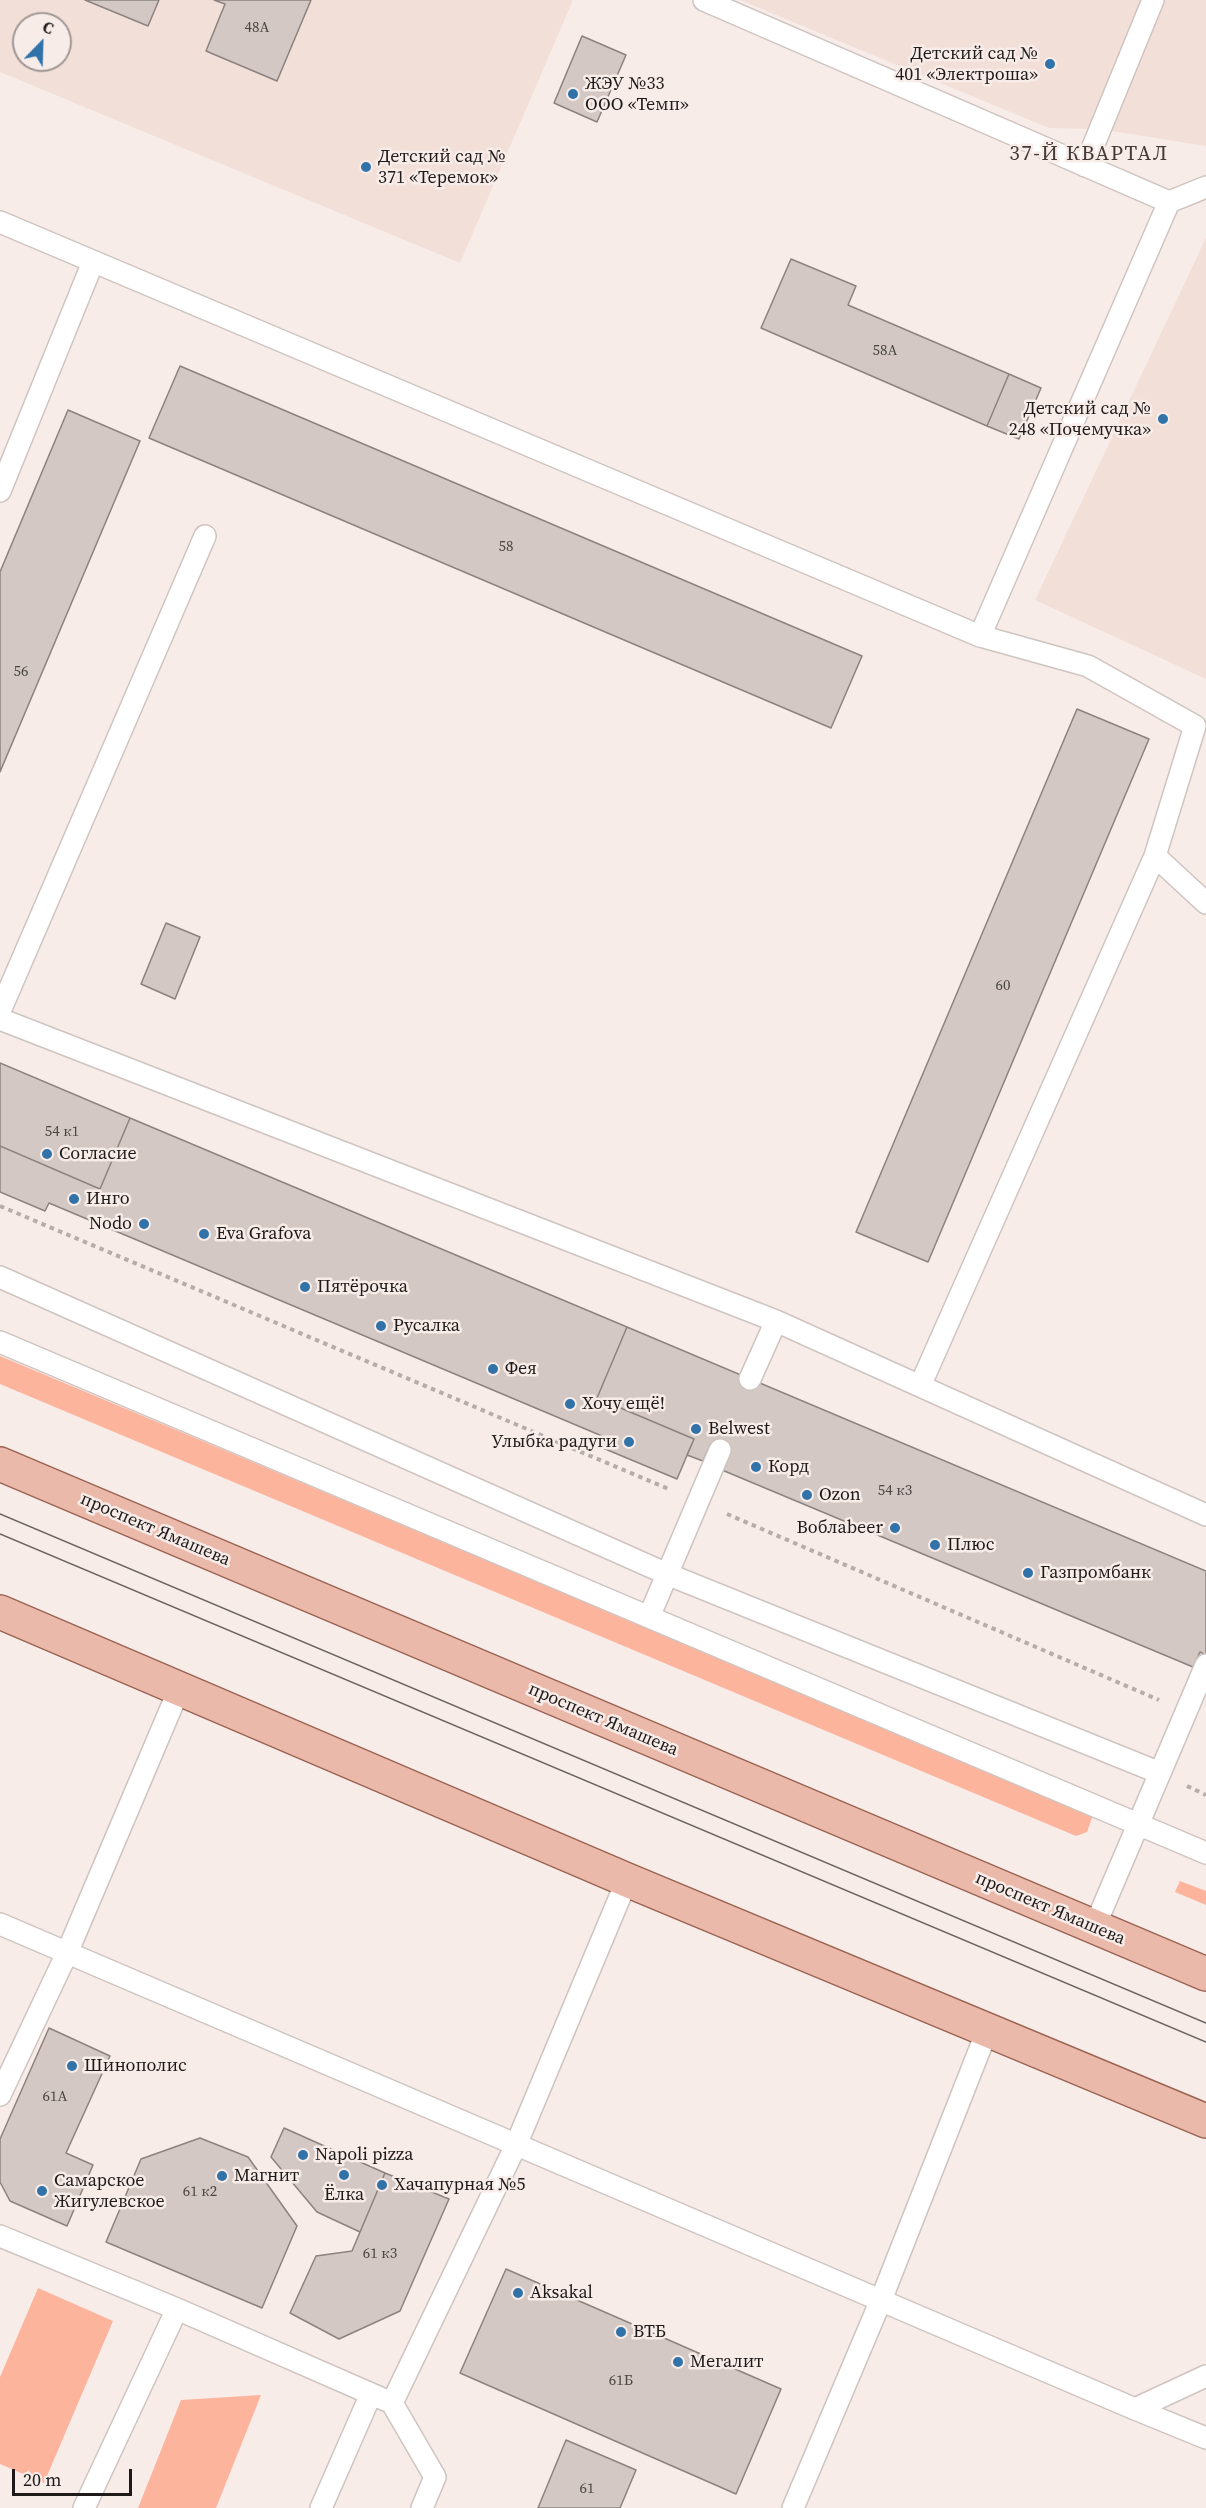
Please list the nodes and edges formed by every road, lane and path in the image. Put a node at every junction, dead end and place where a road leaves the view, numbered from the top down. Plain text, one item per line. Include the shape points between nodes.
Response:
1 (704, 0) edge
2 (1153, 0) edge
3 (1085, 166) junction
4 (1206, 187) edge
5 (1168, 202) junction
6 (0, 222) edge
7 (93, 262) junction
8 (0, 491) edge
9 (205, 536) dead end
10 (980, 636) junction
11 (1155, 856) junction
12 (1206, 903) edge
13 (0, 1011) edge
14 (0, 1020) edge
15 (0, 1206) edge
16 (0, 1277) edge
17 (776, 1321) junction
18 (0, 1342) edge
19 (750, 1379) dead end
20 (920, 1386) junction
21 (720, 1450) dead end
22 (0, 1464) edge
23 (698, 1502) junction
24 (1206, 1515) edge
25 (667, 1575) junction
26 (0, 1612) edge
27 (649, 1617) junction
28 (1206, 1665) edge
29 (180, 1687) junction
30 (1187, 1712) junction
31 (1160, 1773) junction
32 (1139, 1825) junction
33 (1206, 1853) edge
34 (627, 1880) junction
35 (0, 1924) edge
36 (1094, 1928) junction
37 (67, 1953) junction
38 (1206, 1974) edge
39 (987, 2031) junction
40 (0, 2095) edge
41 (1206, 2121) edge
42 (516, 2145) junction
43 (0, 2236) edge
44 (881, 2300) junction
45 (177, 2309) junction
46 (1206, 2376) edge
47 (371, 2394) junction
48 (392, 2403) junction
49 (1135, 2409) junction
50 (1206, 2438) edge
51 (84, 2508) edge
52 (321, 2508) edge
53 (422, 2508) edge
54 (792, 2508) edge

1 - 3 lane
2 - 3 lane
3 - 5 lane
4 - 5 lane
5 - 10 lane
6 - 7 lane
7 - 8 lane
7 - 10 lane
9 - 13 lane
10 - 11 lane via 1088,666 1194,726
11 - 12 lane
11 - 20 lane
14 - 17 lane
15 - 23 path
16 - 25 lane
17 - 19 lane
17 - 20 lane
18 - 27 lane
20 - 24 lane
21 - 23 lane
22 - 36 main road, проспект Ямашева
23 - 25 lane
23 - 30 path
25 - 27 lane
25 - 31 lane
26 - 29 main road
27 - 32 lane
28 - 30 lane
29 - 34 main road
29 - 37 lane
30 - 31 lane
31 - 32 lane
32 - 33 lane
32 - 36 lane
34 - 39 main road
34 - 42 lane
35 - 37 lane
36 - 38 main road, проспект Ямашева
37 - 40 lane
37 - 42 lane
39 - 41 main road
39 - 44 lane
42 - 44 lane
42 - 48 lane
43 - 45 lane
44 - 49 lane
44 - 54 lane
45 - 47 lane
45 - 51 lane
46 - 49 lane
47 - 48 lane
47 - 52 lane
48 - 53 lane via 435,2477
49 - 50 lane

